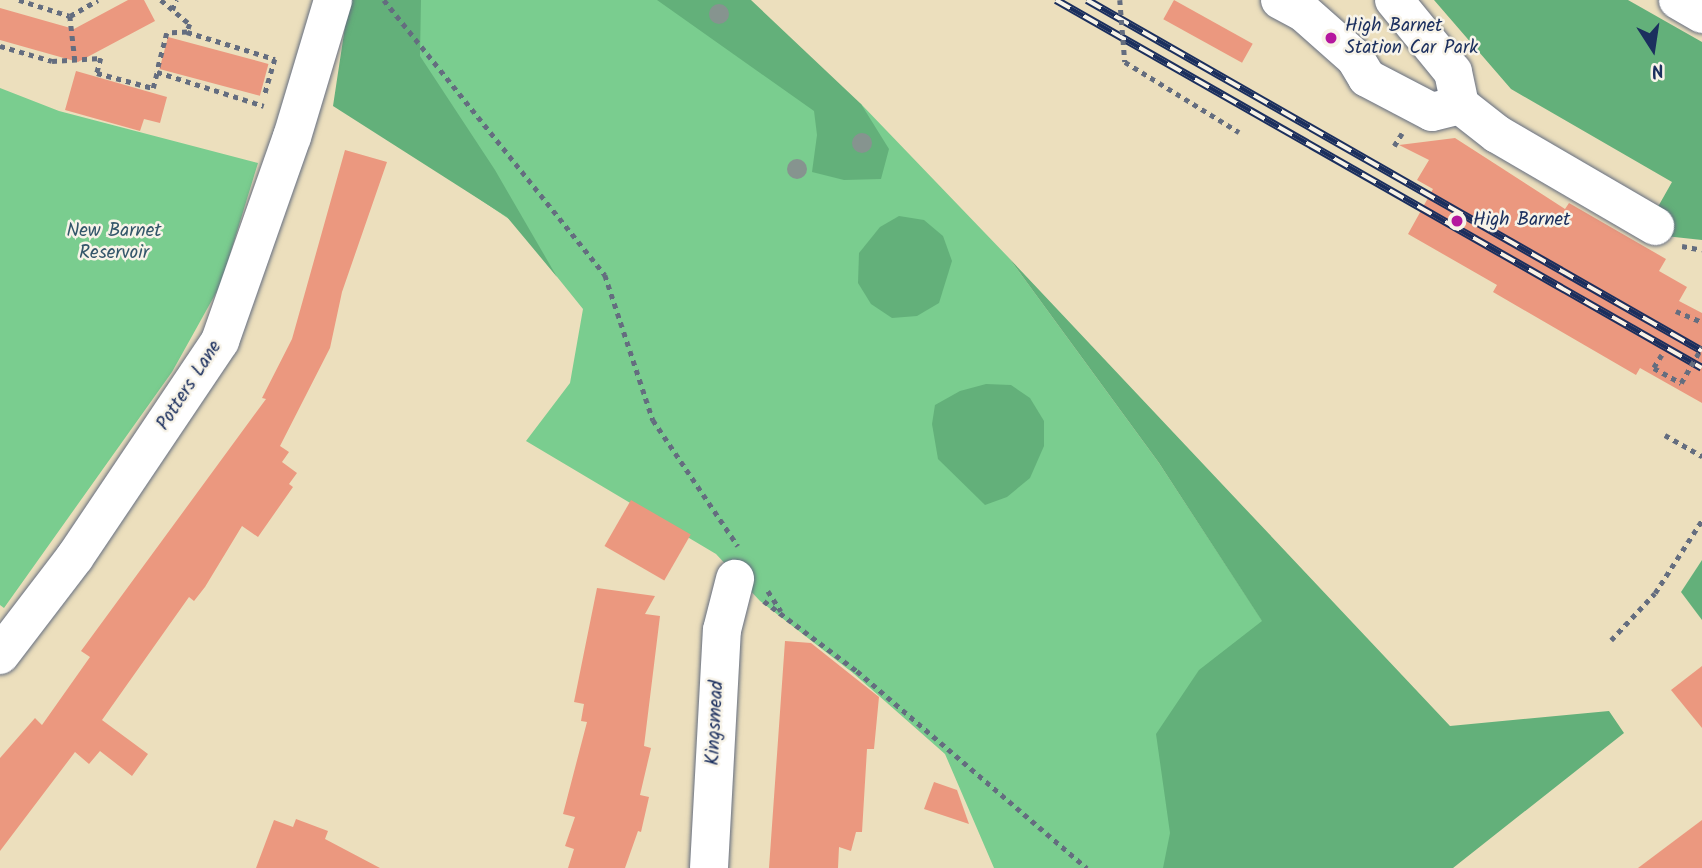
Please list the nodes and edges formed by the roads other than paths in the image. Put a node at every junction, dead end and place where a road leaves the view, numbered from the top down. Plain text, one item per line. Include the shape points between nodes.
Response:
1 (333, 0) edge
2 (1280, 0) edge
3 (1394, 0) edge
4 (1678, 0) edge
5 (1702, 14) edge
6 (1460, 105) junction
7 (1655, 226) dead end
8 (749, 574) road end
9 (0, 655) edge
10 (709, 868) edge

1 - 9 street, Potters Lane via 292,137 220,341 75,557
2 - 6 street via 1303,12 1355,58 1367,78 1432,112
3 - 6 street via 1453,72
4 - 5 street
6 - 7 street via 1497,134
8 - 10 street, Kingsmead via 722,630

